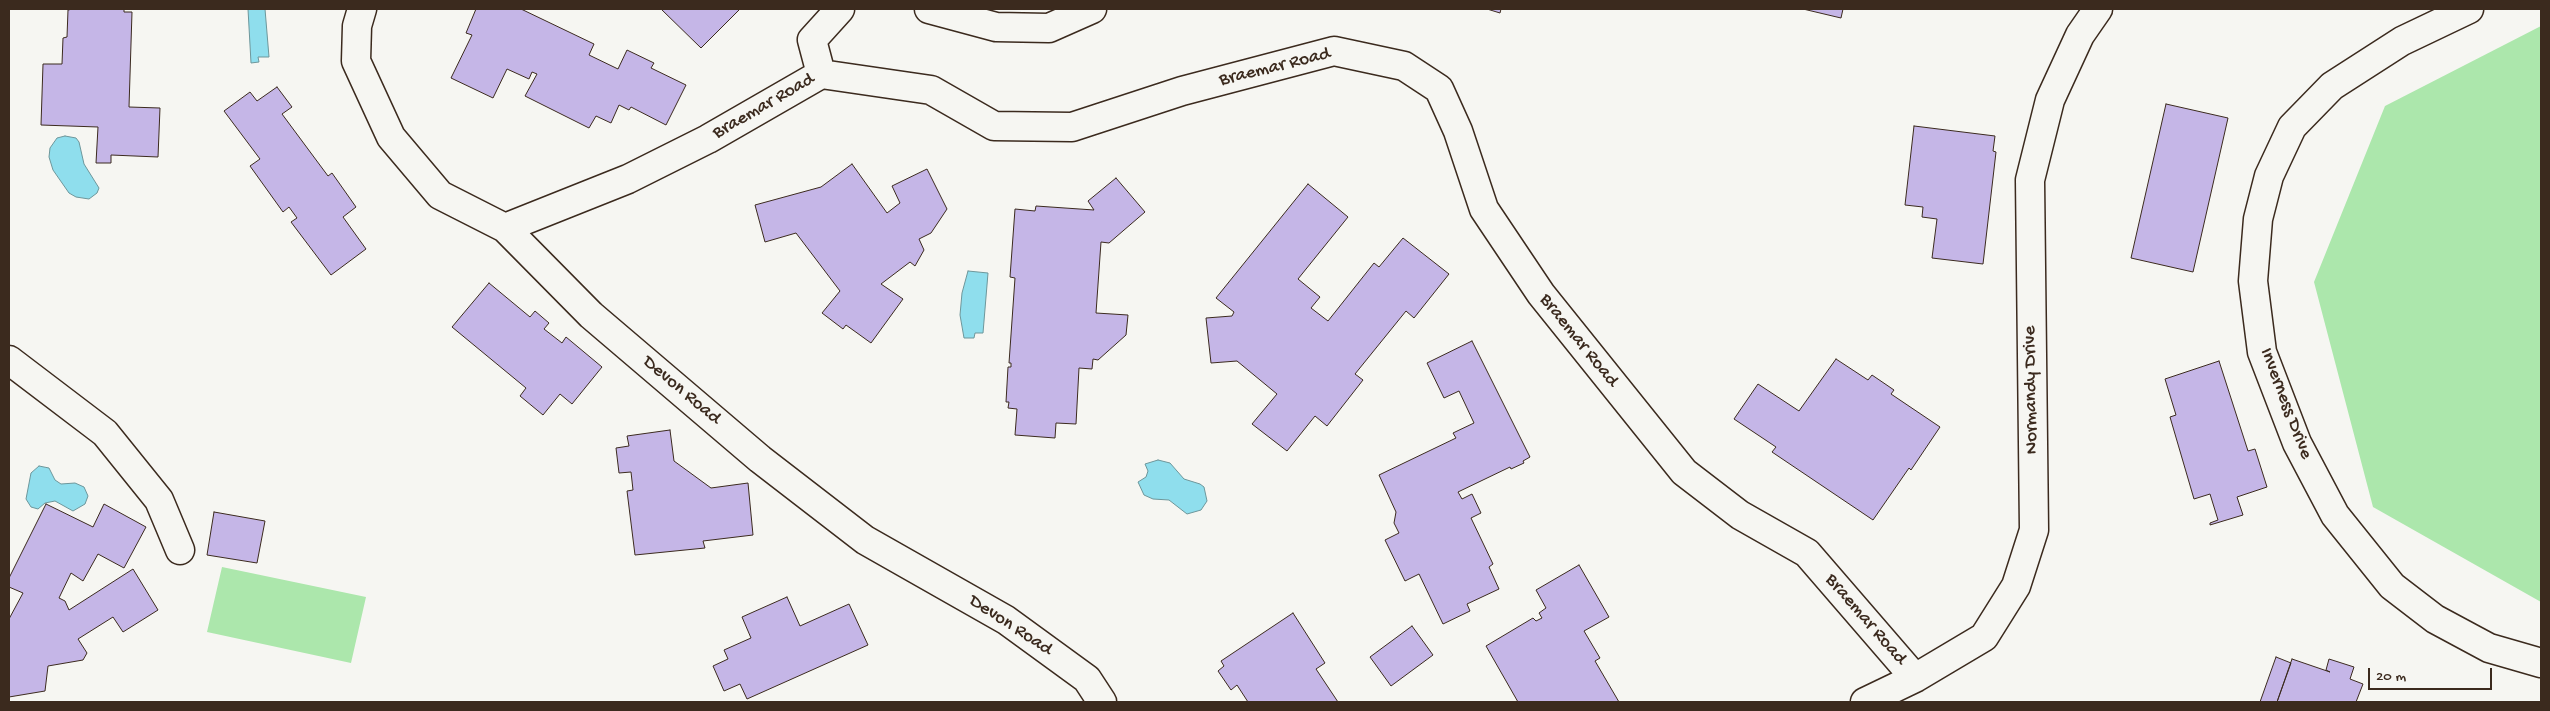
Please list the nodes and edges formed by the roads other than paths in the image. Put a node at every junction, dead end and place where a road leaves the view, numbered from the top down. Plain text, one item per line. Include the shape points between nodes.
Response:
1 (362, 9) edge
2 (840, 9) edge
3 (929, 9) edge
4 (1092, 9) edge
5 (2098, 9) edge
6 (2469, 9) edge
7 (821, 74) junction
8 (505, 228) junction
9 (9, 360) edge
10 (180, 550) dead end
11 (2541, 663) edge
12 (1915, 678) junction
13 (1102, 702) edge
14 (1865, 702) edge

1 - 8 street, Devon Road via 357,26 356,61 391,137 440,195
2 - 7 street via 812,40
3 - 4 street via 996,27 1049,28
5 - 12 street, Normandy Drive via 2080,35 2050,100 2030,180 2034,530 2016,586 1984,637
6 - 11 street, Inverness Drive via 2402,41 2332,86 2292,127 2269,176 2258,218 2253,281 2262,352 2297,443 2335,515 2392,586 2436,619 2489,648
7 - 8 street, Braemar Road via 708,140 628,179
7 - 12 street, Braemar Road via 931,90 994,126 1072,127 1182,91 1334,51 1404,66 1439,88 1458,131 1484,209 1541,294 1684,472 1740,515 1807,553
8 - 13 street, Devon Road via 591,315 760,459 865,540 1014,626 1087,678
9 - 10 street via 105,433 159,500
12 - 14 street, Normandy Drive

